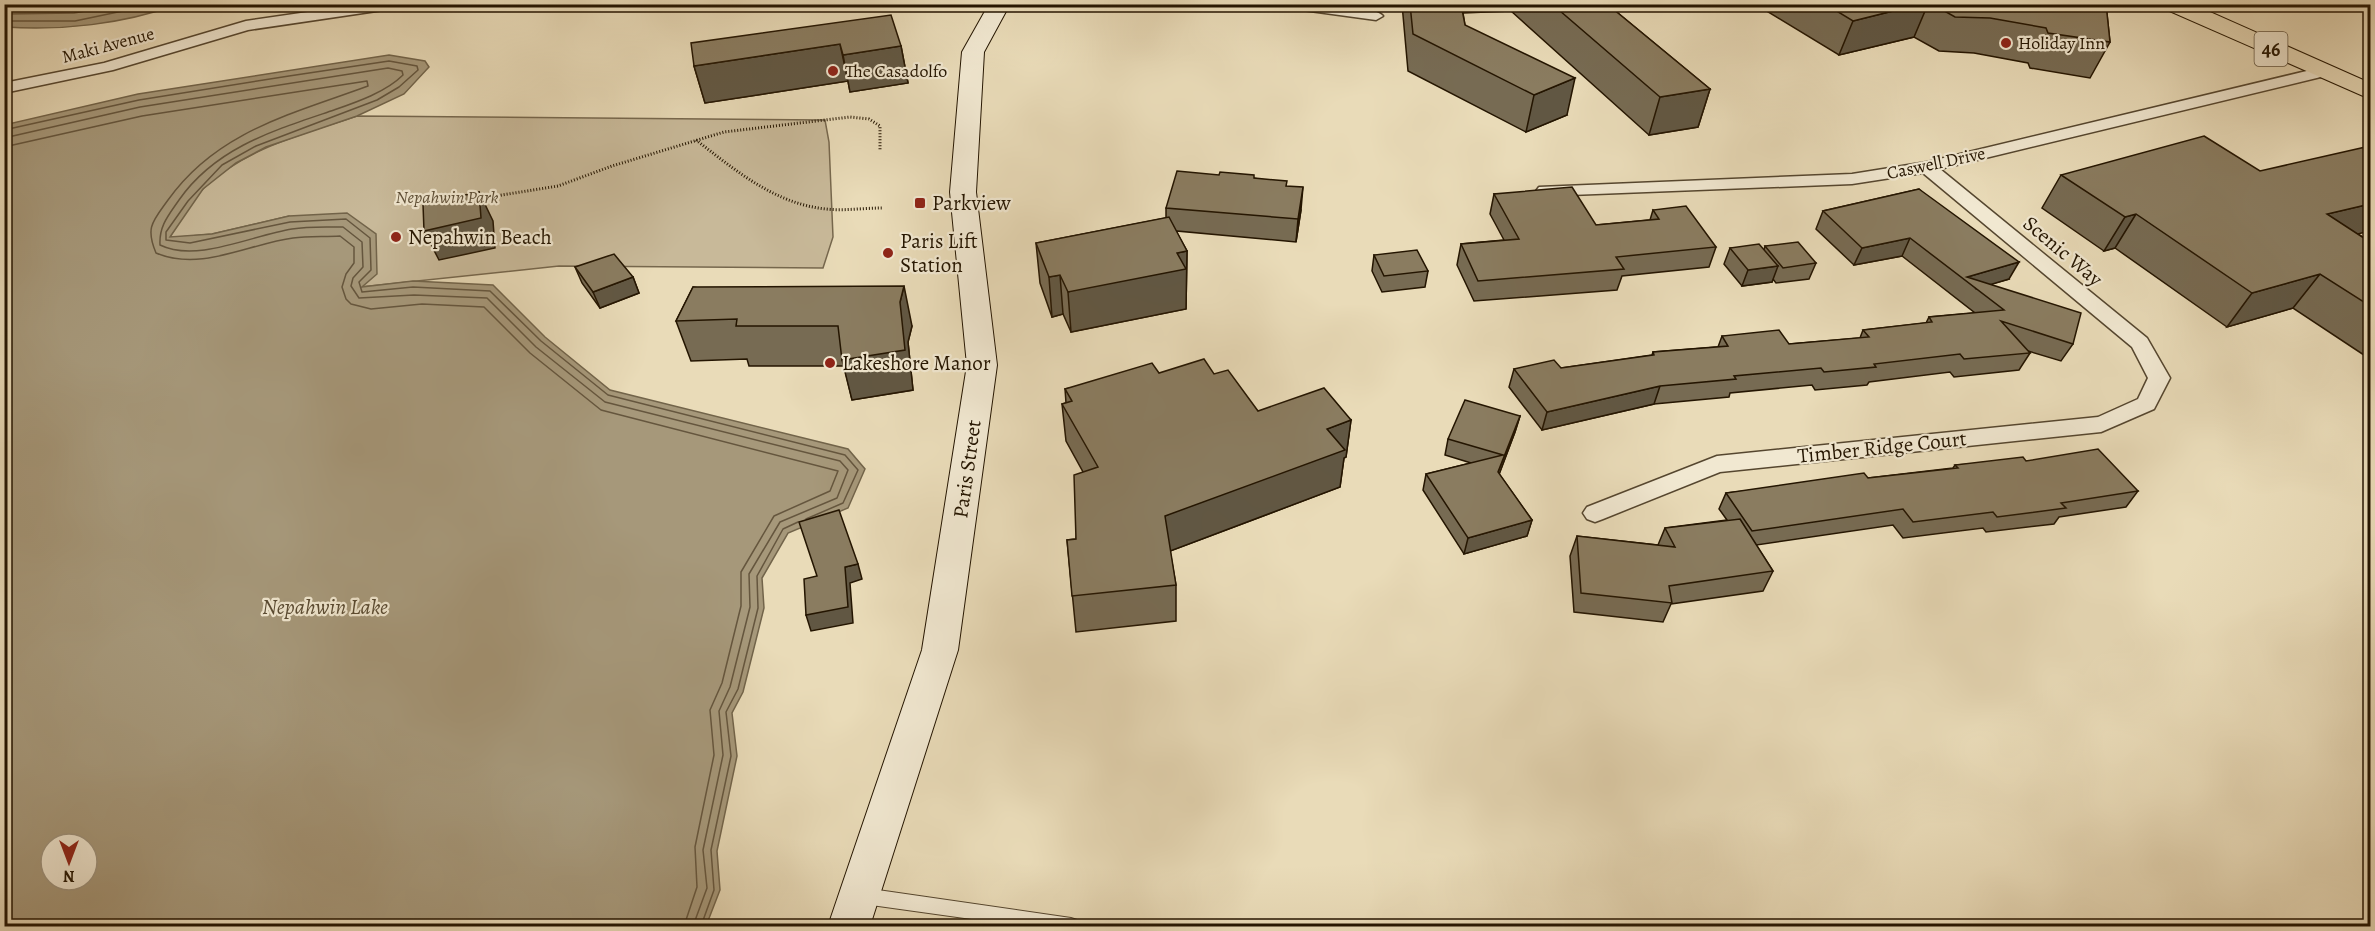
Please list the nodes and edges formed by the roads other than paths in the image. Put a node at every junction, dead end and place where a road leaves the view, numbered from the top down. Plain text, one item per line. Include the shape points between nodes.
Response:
1 (397, 4) edge
2 (1000, 4) edge
3 (1288, 4) edge
4 (2173, 4) edge
5 (1376, 16) dead end
6 (2323, 72) junction
7 (4, 88) edge
8 (2370, 92) edge
9 (1927, 167) junction
10 (1539, 191) edge
11 (2159, 378) joint
12 (1595, 513) dead end
13 (860, 896) junction
14 (849, 927) edge
15 (1071, 927) edge

1 - 7 street, Maki Avenue via 246,26 107,67
2 - 13 main road, Paris Street via 973,52 963,192 982,365 940,650
3 - 5 street
4 - 6 main road, 46
6 - 8 main road, 46
6 - 9 street, Caswell Drive
9 - 10 street, Caswell Drive via 1852,179
9 - 11 street, Scenic Way via 2140,344
11 - 12 street, Timber Ridge Court via 2146,404 2101,424 1717,464
13 - 14 main road, Paris Street
13 - 15 lane

